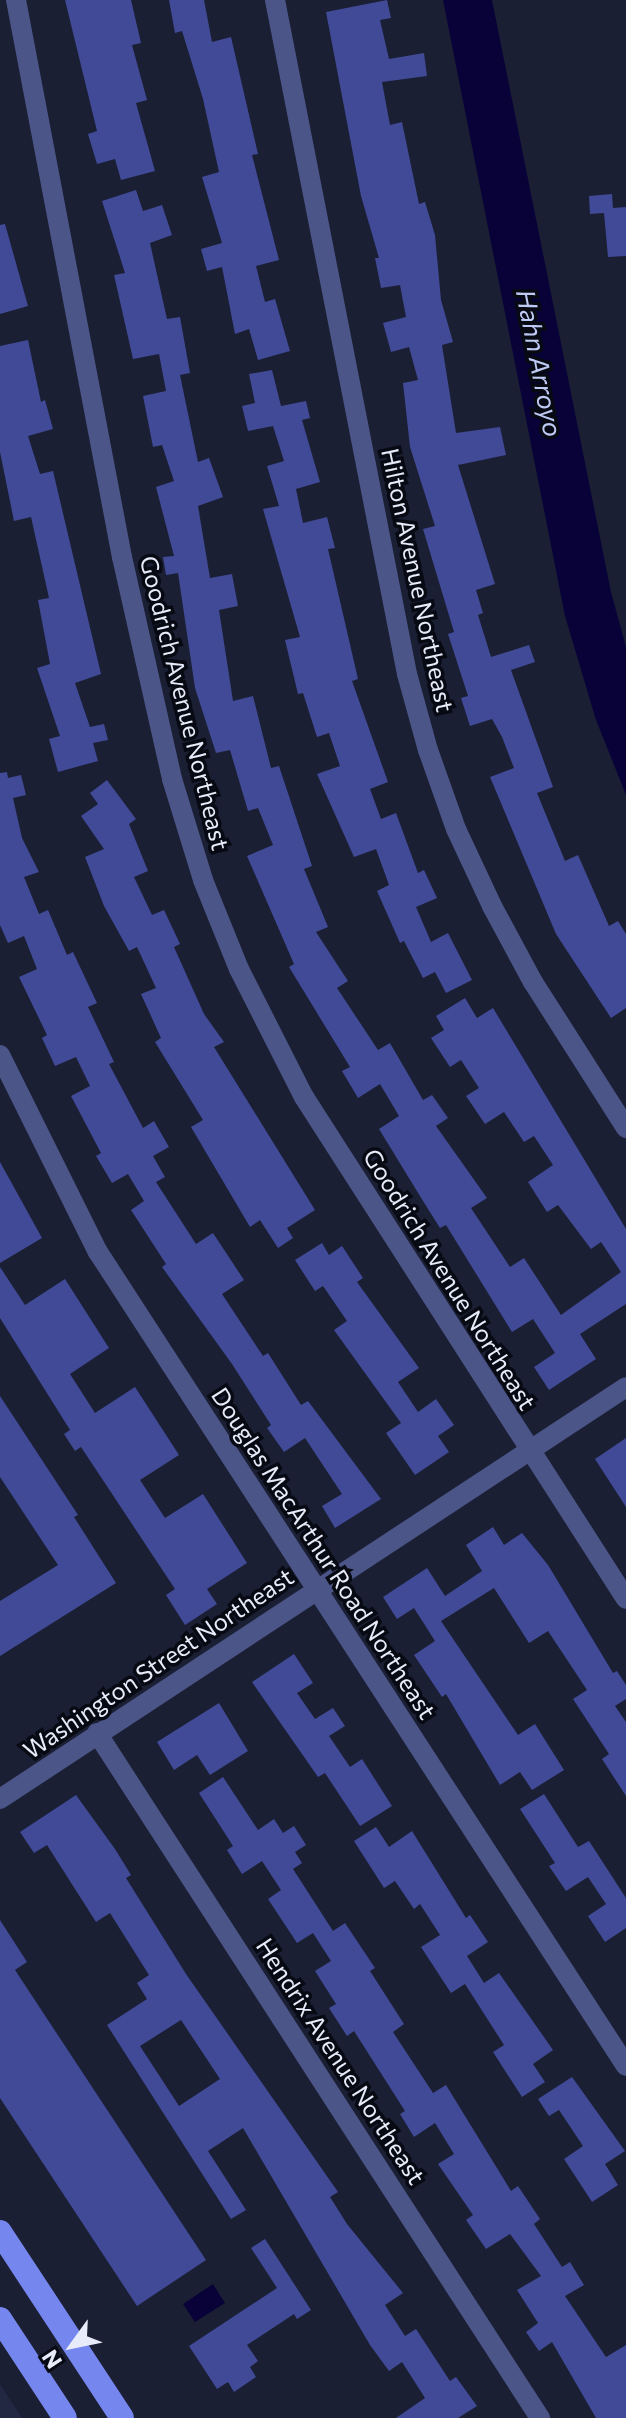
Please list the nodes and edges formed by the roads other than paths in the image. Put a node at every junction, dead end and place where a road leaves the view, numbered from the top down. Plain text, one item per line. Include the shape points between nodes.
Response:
1 (16, 0) edge
2 (275, 0) edge
3 (0, 1055) edge
4 (626, 1128) edge
5 (626, 1387) edge
6 (528, 1449) junction
7 (316, 1589) junction
8 (626, 1599) edge
9 (97, 1733) junction
10 (0, 1799) edge
11 (626, 2066) edge
12 (0, 2232) edge
13 (0, 2319) edge
14 (65, 2418) edge
15 (122, 2418) edge
16 (540, 2418) edge

1 - 6 street, Goodrich Avenue Northeast via 122,557 172,779 203,880 239,969 304,1097
2 - 4 street, Hilton Avenue Northeast via 407,674 428,750 456,829 492,906 533,982
3 - 7 street, Douglas MacArthur Road Northeast via 98,1252
5 - 6 street, Washington Street Northeast
6 - 7 street, Washington Street Northeast
6 - 8 street, Goodrich Avenue Northeast
7 - 9 street, Washington Street Northeast
7 - 11 street, Douglas MacArthur Road Northeast
9 - 10 street, Washington Street Northeast
9 - 16 street, Hendrix Avenue Northeast
12 - 15 main road
13 - 14 main road

